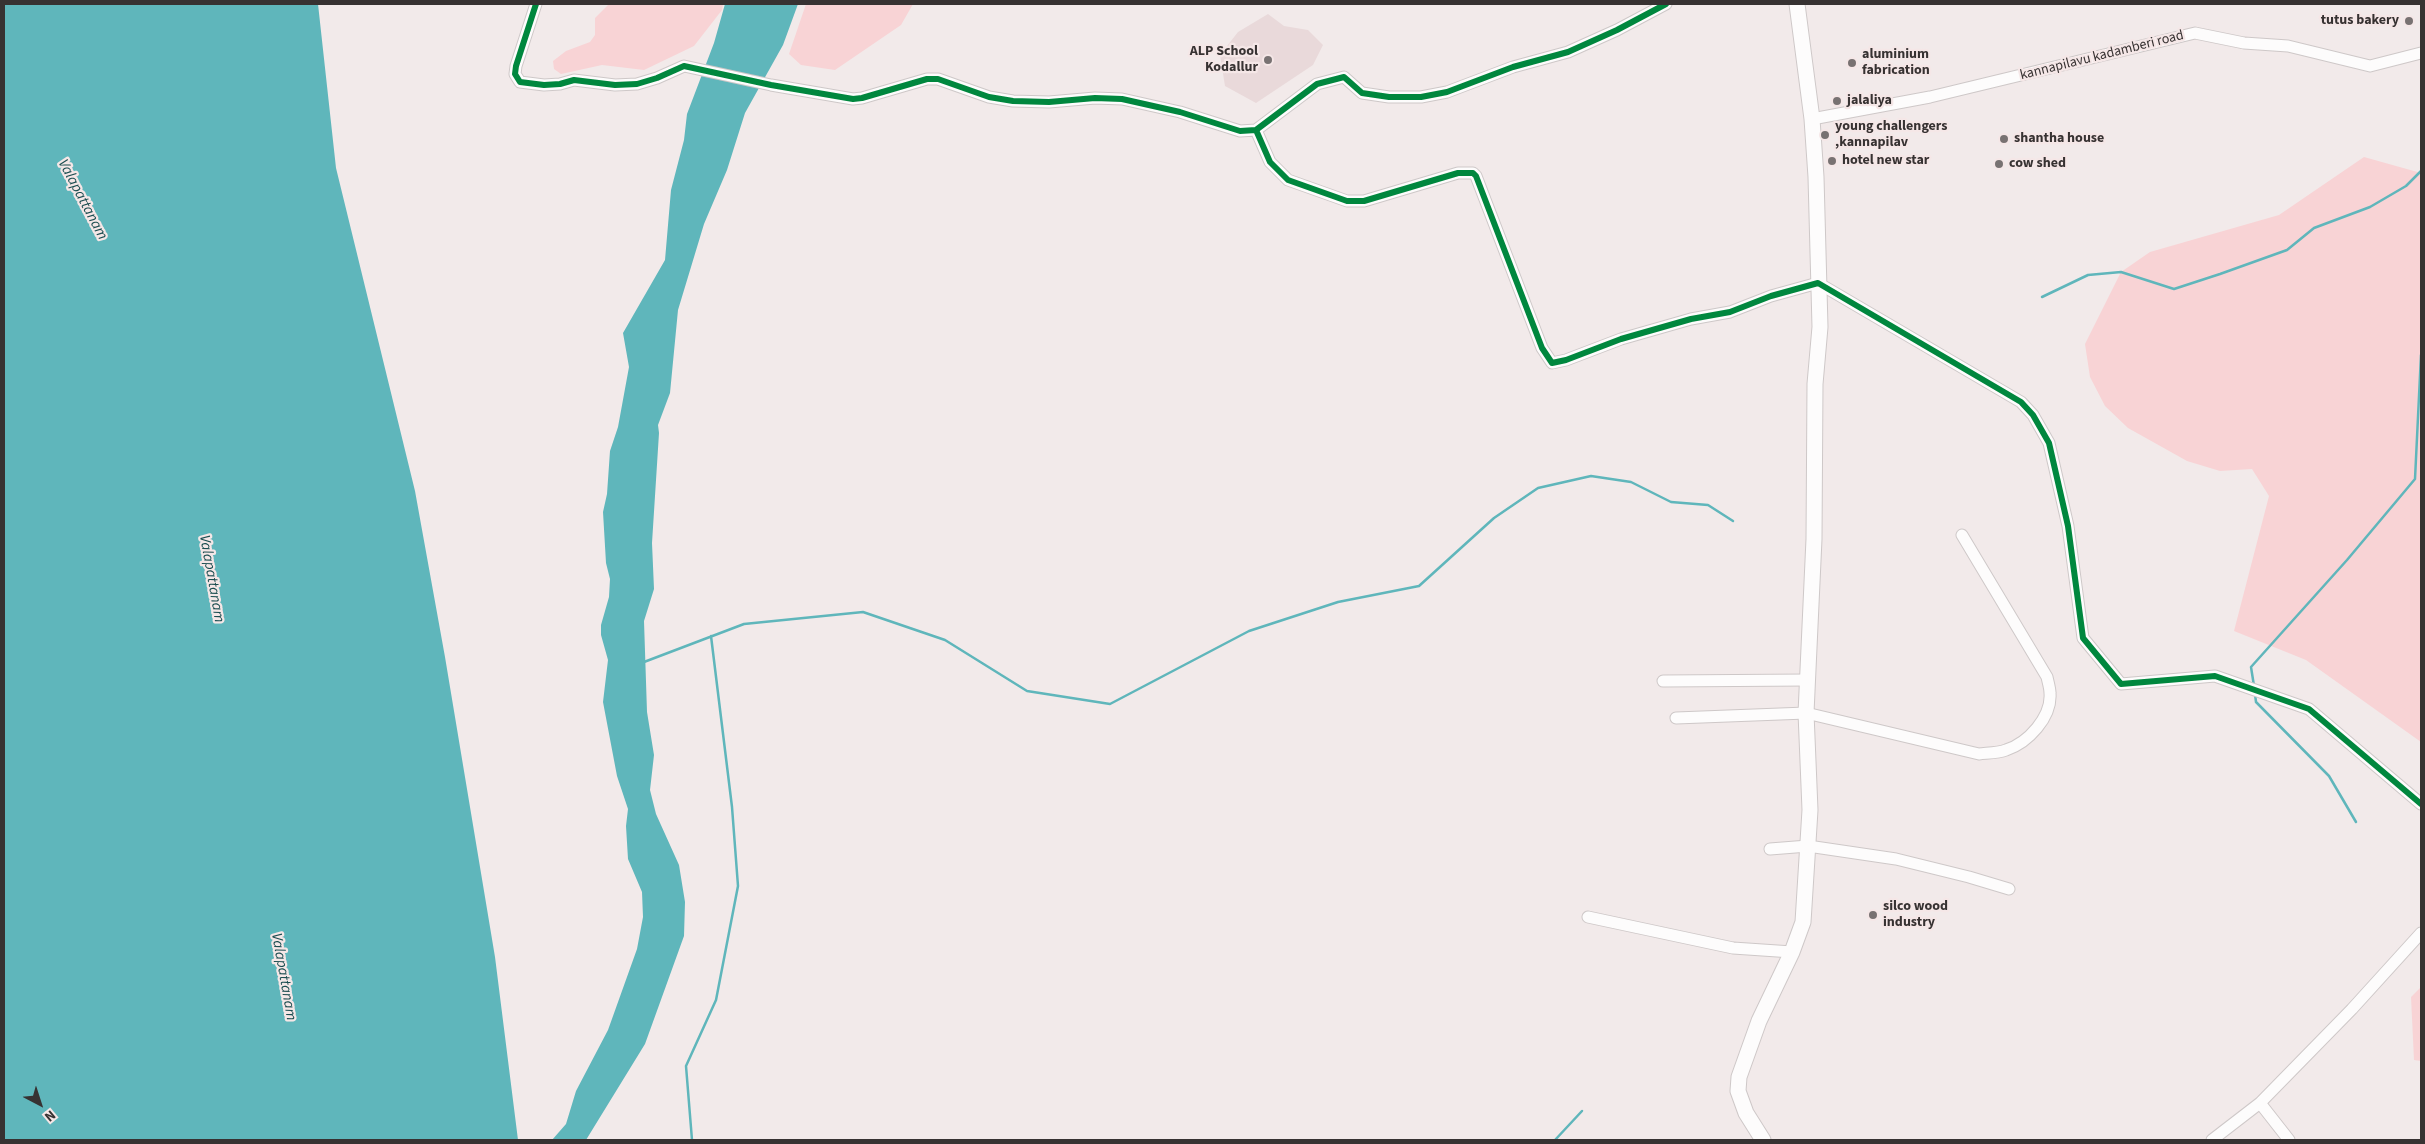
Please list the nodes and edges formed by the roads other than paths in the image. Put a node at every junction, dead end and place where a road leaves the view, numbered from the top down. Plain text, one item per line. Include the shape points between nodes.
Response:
1 (536, 4) edge
2 (1666, 4) edge
3 (1797, 4) edge
4 (2421, 53) edge
5 (1812, 119) junction
6 (1256, 130) junction
7 (1818, 283) junction
8 (1962, 535) dead end
9 (1808, 680) junction
10 (1663, 681) dead end
11 (1806, 713) junction
12 (1676, 718) dead end
13 (2421, 804) edge
14 (1808, 846) junction
15 (1770, 849) dead end
16 (2009, 889) dead end
17 (1588, 917) dead end
18 (2421, 933) edge
19 (1792, 952) junction
20 (2260, 1103) junction
21 (1763, 1140) edge
22 (2212, 1140) edge
23 (2289, 1140) edge

1 - 6 street via 516,66 515,74 520,82 544,85 574,80 636,84 684,66 852,99 938,79 989,97 1012,101 1122,99 1180,112 1240,131
2 - 6 street via 1568,52 1513,67 1447,92 1420,97 1389,97 1362,93 1344,77 1317,84
3 - 5 main road
4 - 5 street, kannapilavu kadamberi road via 2370,66 2288,46 2244,43 2196,33 1940,95
5 - 7 main road
6 - 7 street via 1270,162 1288,180 1346,202 1364,201 1458,174 1473,173 1542,348 1552,363 1621,339 1691,319 1730,312
7 - 9 main road via 1820,328 1815,384 1814,539
7 - 13 street via 2021,402 2033,415 2049,443 2066,517 2083,638 2121,684 2215,676 2309,709
8 - 11 street via 2047,677 2051,694 2048,707 2043,720 2029,737 2006,750 1979,754
9 - 10 street
9 - 11 main road
11 - 12 street
11 - 14 main road via 1810,810
14 - 15 street
14 - 16 street via 1896,859
14 - 19 main road via 1803,922
17 - 19 street via 1733,948
18 - 20 street
19 - 21 main road via 1759,1021 1739,1077 1738,1091 1746,1113
20 - 22 street
20 - 23 street

